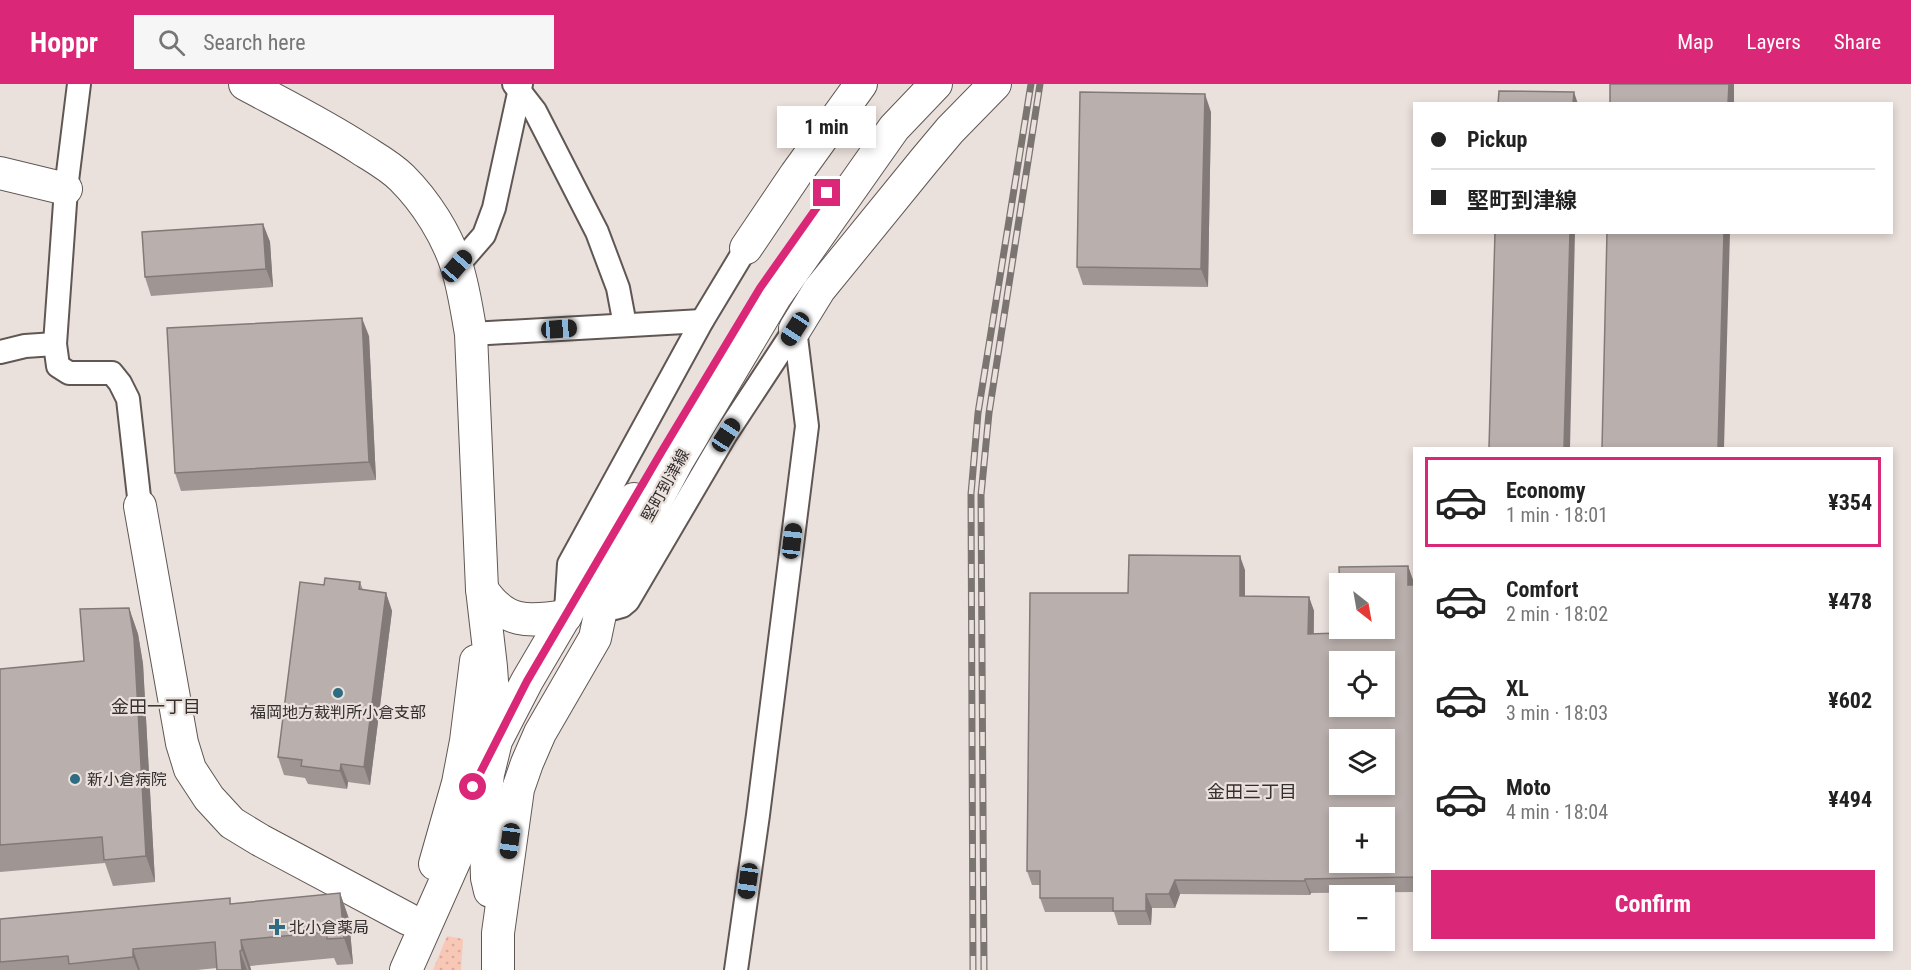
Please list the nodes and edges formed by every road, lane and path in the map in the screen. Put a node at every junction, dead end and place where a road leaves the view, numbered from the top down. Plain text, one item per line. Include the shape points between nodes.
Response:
1 (80, 84) edge
2 (245, 84) edge
3 (861, 84) edge
4 (911, 84) edge
5 (936, 84) edge
6 (995, 84) edge
7 (518, 86) edge
8 (0, 173) edge
9 (66, 189) junction
10 (746, 248) joint
11 (457, 266) junction
12 (702, 321) junction
13 (624, 325) junction
14 (795, 329) junction
15 (471, 334) junction
16 (56, 344) junction
17 (0, 352) edge
18 (670, 455) junction
19 (140, 506) joint
20 (482, 589) junction
21 (603, 600) junction
22 (566, 616) junction
23 (476, 663) junction
24 (494, 757) junction
25 (476, 838) junction
26 (435, 864) junction
27 (504, 875) junction
28 (408, 919) junction
29 (498, 933) junction
30 (384, 970) edge
31 (406, 970) edge
32 (498, 970) edge
33 (736, 970) edge

1 - 9 street
2 - 11 street via 336,133 394,171 441,231
3 - 10 street
4 - 18 street, 堅町到津線 via 880,117 760,288
5 - 18 street, 堅町到津線 via 894,128
6 - 14 street via 944,137 819,290
7 - 11 street via 494,208 484,234
7 - 13 street via 536,111 597,232 618,288
8 - 9 street
9 - 16 street
10 - 12 street
11 - 15 street
12 - 13 street
12 - 22 street via 569,564
13 - 15 street
14 - 21 street via 726,435 628,601 615,608
14 - 33 street via 807,426
15 - 20 street
16 - 17 street
16 - 19 street via 58,366 69,373 112,373 120,383 128,399
18 - 21 street, 堅町到津線
18 - 22 street, 堅町到津線
19 - 28 street via 182,743 190,769 232,823
20 - 22 street via 496,607 516,618
20 - 23 street
20 - 24 street via 491,667
21 - 24 street
21 - 27 street, 堅町到津線 via 595,638 526,763
22 - 24 street, 堅町到津線 via 527,681
23 - 24 street
23 - 26 street via 458,783
24 - 25 street, 堅町到津線
24 - 26 street
24 - 27 street
25 - 26 street via 444,852
25 - 27 street via 500,856
25 - 29 street, 堅町到津線
25 - 31 street
26 - 28 street
27 - 29 street, 堅町到津線
28 - 30 street
29 - 32 street, 堅町到津線

